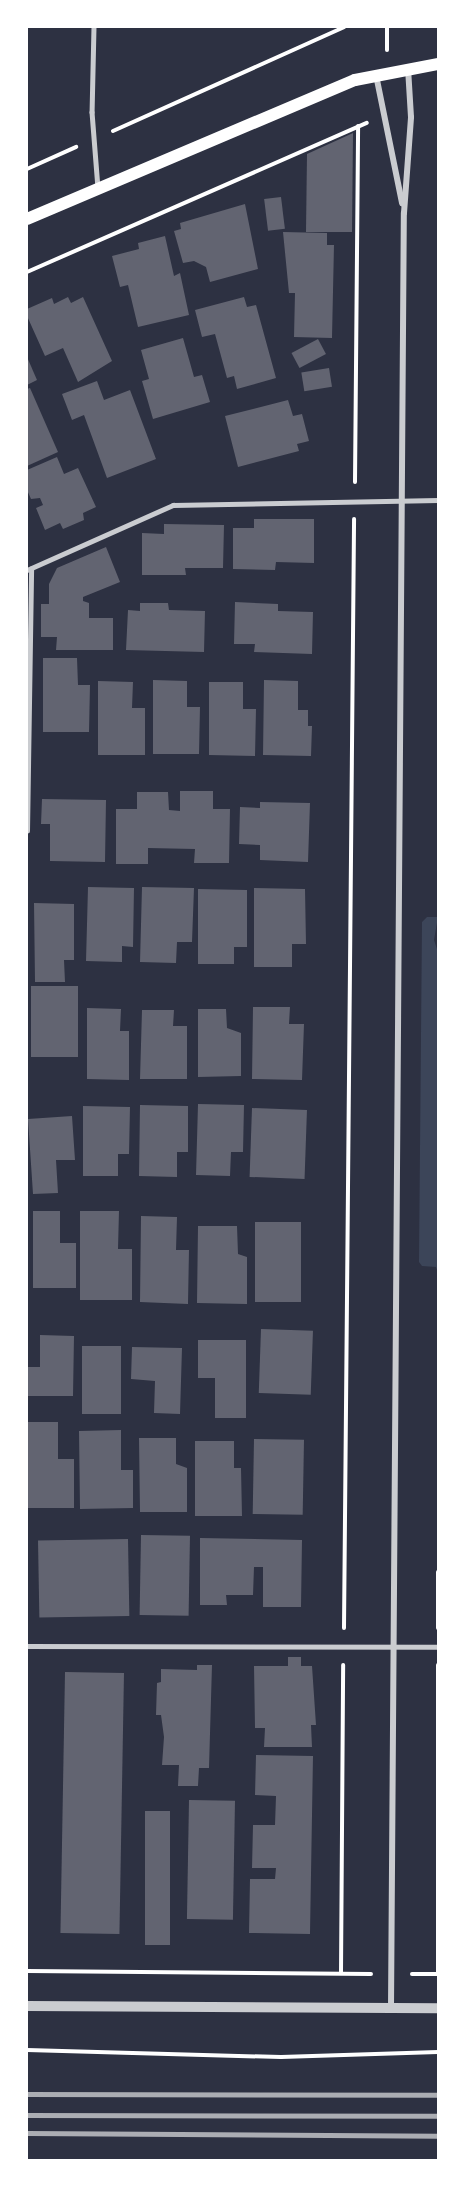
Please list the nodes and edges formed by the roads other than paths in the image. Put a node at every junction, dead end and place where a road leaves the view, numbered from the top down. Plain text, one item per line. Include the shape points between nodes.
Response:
1 (94, 27) edge
2 (438, 64) edge
3 (408, 68) junction
4 (376, 75) junction
5 (98, 188) junction
6 (404, 213) junction
7 (27, 219) edge
8 (404, 499) junction
9 (438, 500) edge
10 (29, 570) edge
11 (27, 831) edge
12 (27, 1646) edge
13 (394, 1646) junction
14 (438, 1647) edge
15 (27, 2006) edge
16 (391, 2008) junction
17 (438, 2008) edge

1 - 5 lane
2 - 3 main road
3 - 4 main road
3 - 6 street via 411,117
4 - 5 main road via 261,117
4 - 6 street
5 - 7 main road
6 - 8 street
8 - 9 lane
8 - 10 lane via 173,505
8 - 13 street
10 - 11 lane
12 - 13 lane
13 - 14 lane
13 - 16 street
15 - 16 street
16 - 17 street

